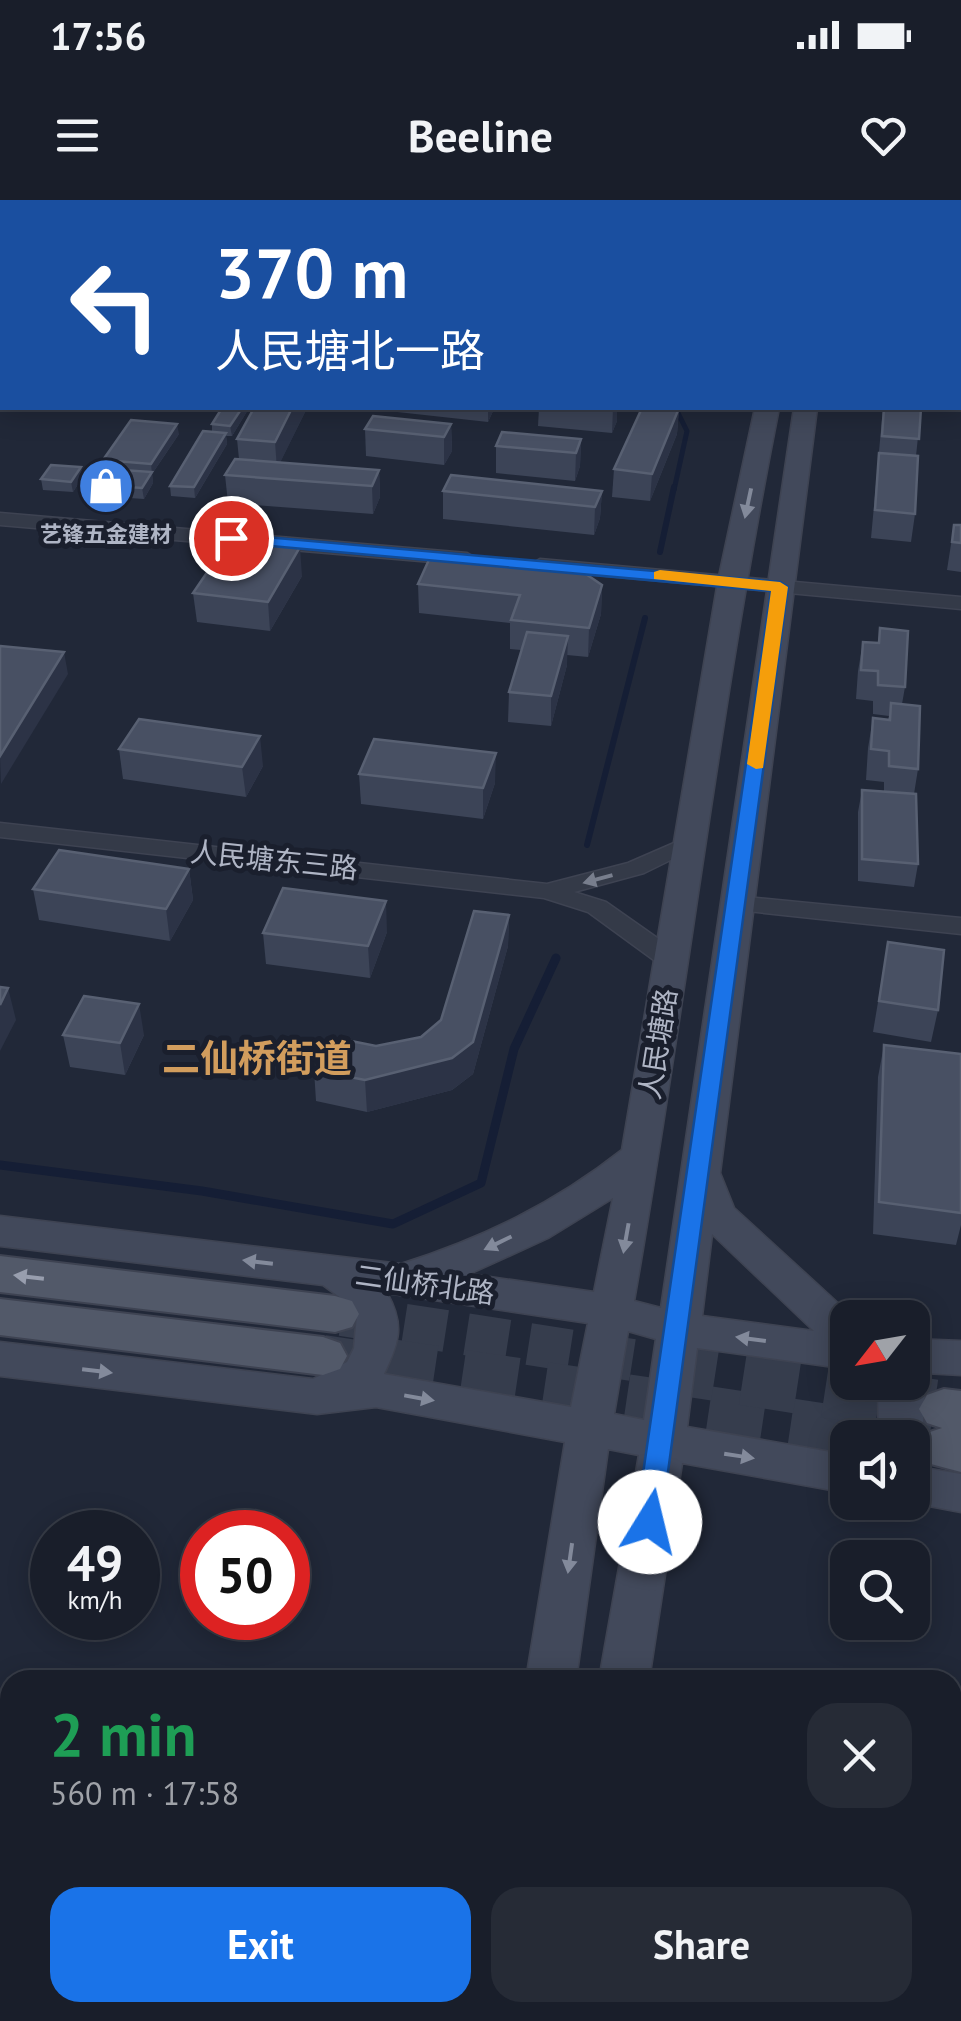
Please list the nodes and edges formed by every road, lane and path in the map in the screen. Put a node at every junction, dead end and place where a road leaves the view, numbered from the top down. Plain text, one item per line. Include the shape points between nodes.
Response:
1 (767, 410) edge
2 (806, 410) edge
3 (0, 519) edge
4 (731, 581) junction
5 (780, 587) junction
6 (961, 603) edge
7 (0, 830) edge
8 (689, 845) junction
9 (547, 892) junction
10 (737, 904) junction
11 (961, 926) edge
12 (671, 960) junction
13 (640, 1156) junction
14 (700, 1172) junction
15 (0, 1231) edge
16 (0, 1274) edge
17 (399, 1279) junction
18 (613, 1311) junction
19 (0, 1317) edge
20 (830, 1320) edge
21 (678, 1329) junction
22 (327, 1334) junction
23 (830, 1350) edge
24 (0, 1359) edge
25 (589, 1429) junction
26 (663, 1444) junction
27 (830, 1471) edge
28 (553, 1670) edge
29 (626, 1670) edge

1 -> 4 main road, 人民塘路
2 - 5 main road, 人民塘路
3 - 4 street
4 - 5 street
4 - 8 main road, 人民塘路
5 - 6 street
5 - 10 main road, 人民塘路
7 - 9 street, 人民塘东三路
8 -> 9 street, 人民塘东三路 via 636,868
8 - 12 main road, 人民塘路
9 - 12 street, 人民塘东三路 via 597,907
10 - 11 street
10 - 14 main road, 人民塘路
12 - 13 main road, 人民塘路
13 -> 17 main road via 589,1198 453,1266
13 -> 18 main road, 人民塘路
14 - 20 main road via 718,1216
14 - 21 main road, 人民塘路
22 -> 15 main road, 二仙桥北路
22 -> 16 main road
17 - 18 main road, 二仙桥北路
17 - 22 main road, 二仙桥北路
18 - 21 main road, 二仙桥北路
18 - 25 main road, 人民塘路
19 - 22 main road
23 -> 21 main road, 二仙桥北路
21 - 26 main road, 人民塘路
24 -> 22 main road
22 -> 25 main road via 376,1390
25 - 26 main road
25 -> 28 main road, 人民塘路
26 -> 27 main road
26 - 29 main road, 人民塘路

